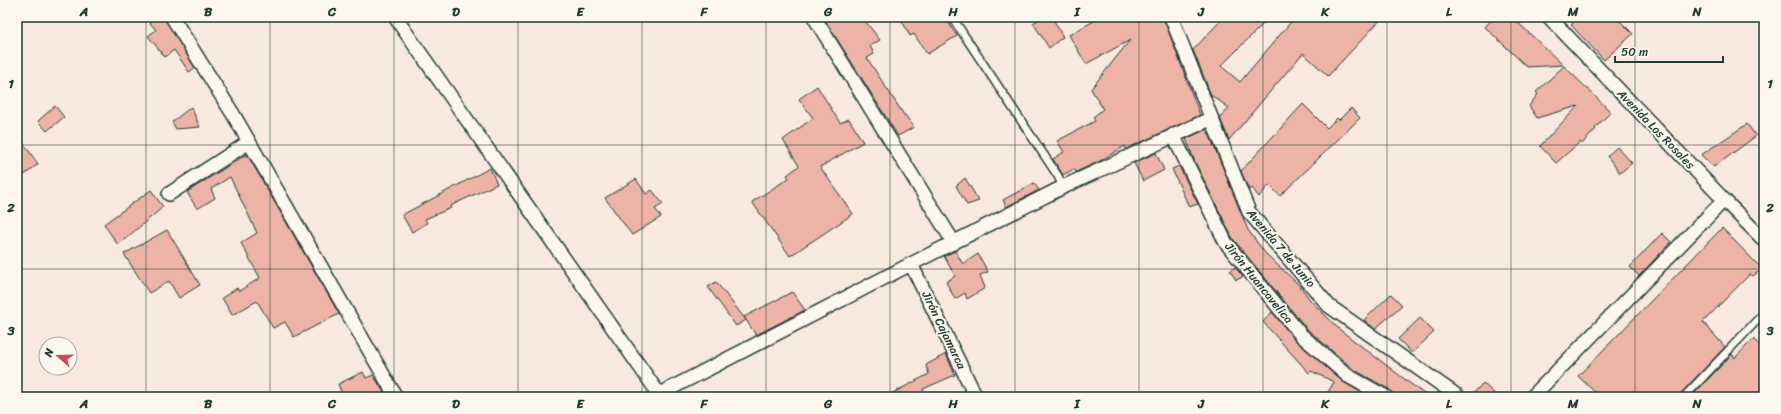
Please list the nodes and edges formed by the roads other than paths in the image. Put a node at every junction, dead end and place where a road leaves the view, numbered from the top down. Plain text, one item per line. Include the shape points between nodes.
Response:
1 (172, 17) edge
2 (395, 17) edge
3 (814, 17) edge
4 (952, 17) edge
5 (1171, 17) edge
6 (1548, 17) edge
7 (1210, 119) junction
8 (1173, 135) junction
9 (249, 142) junction
10 (1063, 187) junction
11 (169, 194) dead end
12 (1724, 200) junction
13 (1764, 240) edge
14 (954, 243) junction
15 (910, 264) junction
16 (1764, 313) edge
17 (656, 396) edge
18 (396, 397) edge
19 (976, 397) edge
20 (1386, 397) edge
21 (1459, 397) edge
22 (1532, 397) edge
23 (1684, 397) edge

1 - 9 street
2 - 17 street
3 - 14 street
4 - 10 lane
5 - 7 street, Avenida 7 de Junio
6 - 12 street, Avenida Los Rosales
7 - 8 street
7 - 21 street, Avenida 7 de Junio via 1249,212 1329,306
8 - 10 street
8 - 20 street, Jirón Huancavelica via 1226,243 1301,335 1348,376
9 - 11 street
9 - 18 street
10 - 14 street
12 - 13 street, Avenida Los Rosales
12 - 22 street
14 - 15 street
15 - 17 street
15 - 19 street, Jirón Cajamarca
16 - 23 lane

